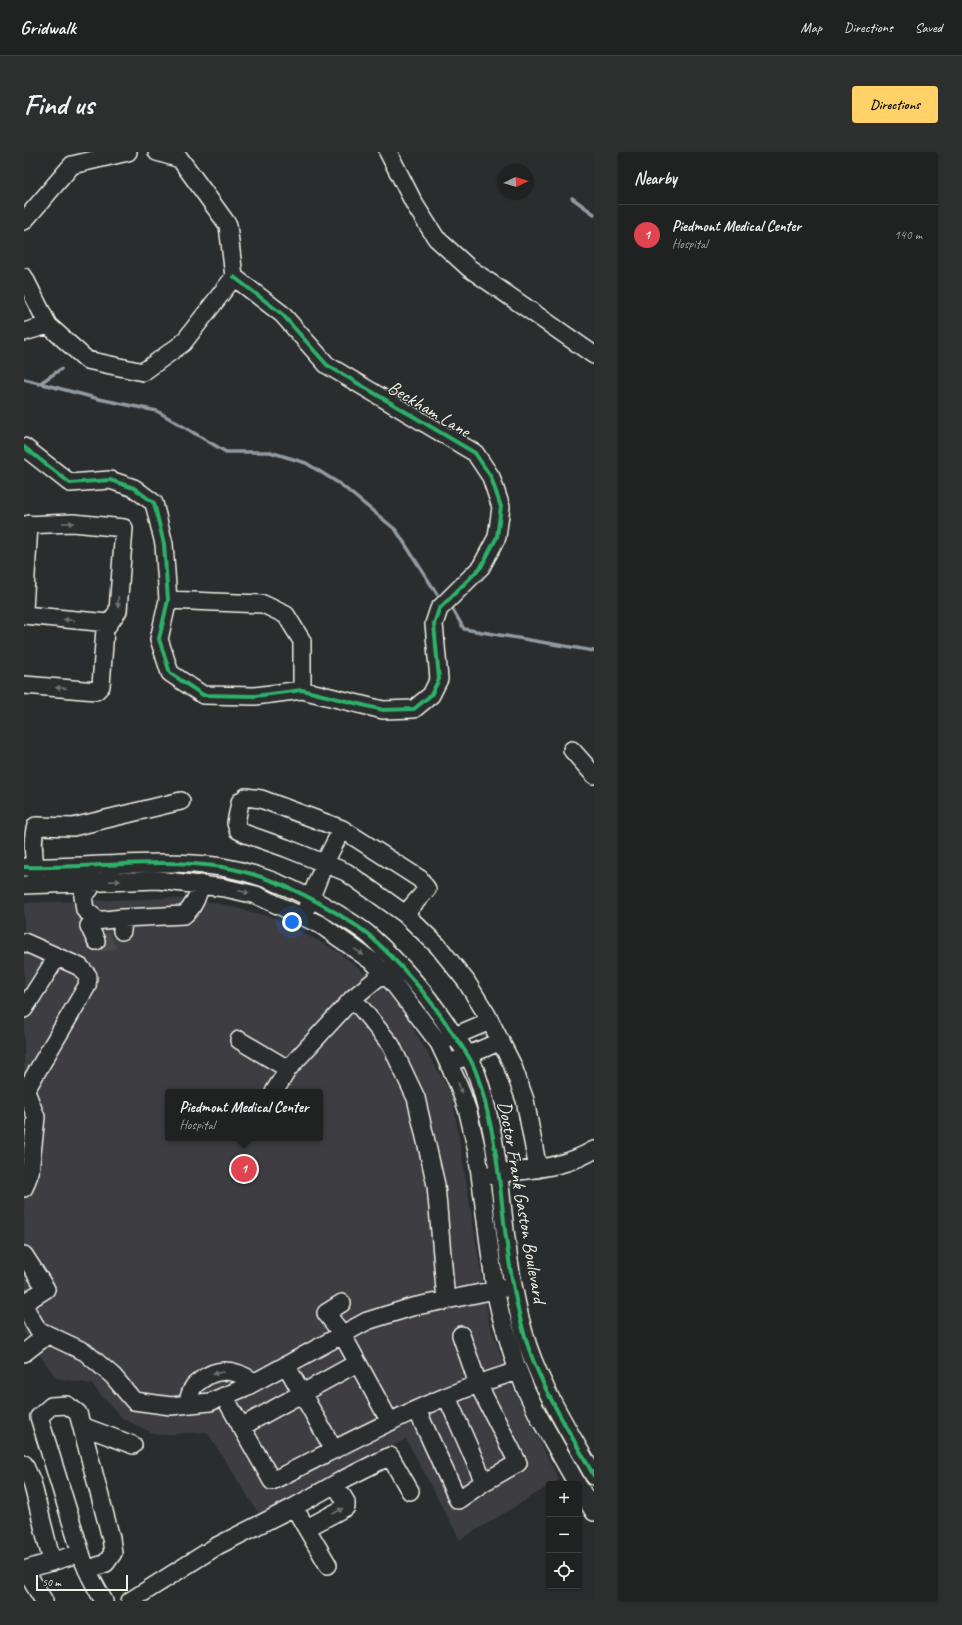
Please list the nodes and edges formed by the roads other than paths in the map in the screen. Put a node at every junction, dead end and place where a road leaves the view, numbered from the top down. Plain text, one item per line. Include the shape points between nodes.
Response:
1 (128, 152) edge
2 (157, 152) edge
3 (388, 152) edge
4 (67, 158) edge
5 (24, 222) edge
6 (24, 277) edge
7 (234, 277) junction
8 (48, 325) junction
9 (24, 332) edge
10 (594, 355) edge
11 (24, 447) edge
12 (27, 524) edge
13 (168, 600) junction
14 (24, 610) edge
15 (24, 615) edge
16 (108, 624) junction
17 (24, 684) edge
18 (302, 690) junction
19 (572, 750) dead end
20 (594, 775) edge
21 (181, 801) dead end
22 (342, 829) junction
23 (28, 833) edge
24 (325, 862) junction
25 (30, 867) edge
26 (201, 884) junction
27 (29, 885) edge
28 (90, 886) junction
29 (310, 897) junction
30 (404, 914) junction
31 (304, 917) junction
32 (94, 919) junction
33 (96, 941) dead end
34 (24, 942) edge
35 (58, 957) junction
36 (397, 962) junction
37 (383, 972) junction
38 (353, 998) junction
39 (24, 1009) edge
40 (490, 1021) junction
41 (454, 1035) junction
42 (239, 1040) dead end
43 (501, 1041) junction
44 (439, 1043) junction
45 (467, 1055) junction
46 (450, 1064) junction
47 (288, 1069) junction
48 (25, 1088) edge
49 (276, 1089) edge
50 (594, 1150) edge
51 (538, 1169) junction
52 (499, 1174) junction
53 (480, 1178) junction
54 (24, 1188) edge
55 (24, 1255) edge
56 (513, 1287) junction
57 (495, 1290) junction
58 (446, 1301) junction
59 (342, 1303) dead end
60 (24, 1304) edge
61 (342, 1334) junction
62 (47, 1335) junction
63 (461, 1335) dead end
64 (24, 1353) edge
65 (357, 1363) junction
66 (286, 1365) junction
67 (518, 1371) junction
68 (254, 1382) junction
69 (478, 1384) junction
70 (303, 1394) junction
71 (224, 1396) junction
72 (447, 1397) junction
73 (187, 1404) junction
74 (417, 1410) junction
75 (390, 1422) junction
76 (82, 1426) junction
77 (242, 1427) junction
78 (133, 1446) dead end
79 (334, 1450) junction
80 (24, 1464) edge
81 (594, 1476) edge
82 (484, 1482) junction
83 (336, 1484) junction
84 (583, 1485) edge
85 (410, 1491) dead end
86 (294, 1507) junction
87 (594, 1512) edge
88 (307, 1528) junction
89 (81, 1553) junction
90 (52, 1562) junction
91 (328, 1564) dead end
92 (24, 1570) edge
93 (87, 1570) junction
94 (44, 1601) edge
95 (104, 1601) edge
96 (130, 1601) edge

1 - 4 street
2 - 7 street via 180,159 228,225
3 - 10 street via 436,238 469,268
4 - 5 street
6 - 8 street
7 - 8 street via 183,343 143,372 88,360
7 - 18 street, Beckham Lane via 282,314 327,365 475,453 492,477 501,507 497,538 481,567 439,609 434,624 439,679 431,695 414,709 383,710
8 - 9 street
11 - 13 street, Beckham Lane via 70,483 110,480 134,488 154,503 164,544
12 - 14 street
12 -> 16 street via 73,523 124,528 118,611
13 - 18 street via 263,604 286,615 302,641
13 - 18 street, Beckham Lane via 159,639 170,673 203,695 255,696
16 -> 15 street
16 -> 17 street via 99,689 96,691
19 - 20 street
21 - 23 street via 73,827 36,826
22 - 24 street
22 - 24 street via 261,799 246,797 240,802 236,823 238,830
22 - 30 street via 424,883 427,888
23 - 25 street
24 - 29 street
24 - 30 street via 346,872
25 - 27 street
25 - 29 street, Doctor Frank Gaston Boulevard via 143,862 186,864 223,868 272,881
28 -> 26 street, Doctor Frank Gaston Boulevard via 158,880
26 -> 31 street, Doctor Frank Gaston Boulevard via 256,895
26 - 32 street via 195,902 184,915 122,925
27 - 28 street, Doctor Frank Gaston Boulevard
28 - 32 street via 96,895 98,908
29 - 31 street
29 - 36 street, Doctor Frank Gaston Boulevard via 369,935
30 - 40 street via 438,946 466,982
31 -> 37 street, Doctor Frank Gaston Boulevard via 326,929
32 - 33 street via 89,926
34 - 35 street
35 - 39 street
35 - 48 street via 80,967 88,976 87,986
36 - 37 street
36 - 41 street, Doctor Frank Gaston Boulevard via 422,990
37 - 38 street
37 - 44 street, Doctor Frank Gaston Boulevard
38 - 47 street
38 - 58 street via 391,1045 416,1098 436,1185
40 - 41 street
40 - 43 street
41 - 44 street
41 - 45 street, Doctor Frank Gaston Boulevard
42 - 47 street
43 - 45 street
43 - 51 street via 525,1100
44 - 46 street, Doctor Frank Gaston Boulevard
45 - 46 street
45 - 52 street, Doctor Frank Gaston Boulevard via 472,1063 490,1125
46 -> 53 street, Doctor Frank Gaston Boulevard via 468,1112
47 - 49 street
48 - 54 street via 36,1117 30,1172
50 - 51 street via 574,1160
51 - 52 street
52 - 53 street
52 - 56 street, Doctor Frank Gaston Boulevard
53 - 57 street, Doctor Frank Gaston Boulevard
55 - 60 street via 46,1289
56 - 57 street
56 - 81 street, Doctor Frank Gaston Boulevard via 524,1333 541,1380
57 - 58 street
57 - 67 street, Doctor Frank Gaston Boulevard via 500,1316
58 - 61 street via 412,1307 367,1320
59 - 61 street via 326,1313
60 - 62 street via 38,1330
61 - 65 street
61 - 66 street
62 - 64 street
62 - 73 street via 85,1352 113,1376 134,1401 171,1406
63 - 69 street
65 - 70 street
65 - 75 street
66 - 68 street
66 - 70 street
67 - 69 street
67 - 84 street, Doctor Frank Gaston Boulevard via 538,1415
68 - 71 street
68 -> 73 street via 231,1371 219,1372 207,1376 194,1386
69 - 72 street
69 - 82 street via 518,1463
70 - 77 street
70 - 79 street
71 - 73 street via 210,1402
71 - 77 street
72 - 74 street
72 - 82 street
74 - 75 street
74 - 82 street via 458,1500
75 - 79 street
76 - 78 street
76 - 89 street via 78,1413 67,1405 51,1406 39,1417
76 - 93 street via 113,1553 106,1563
77 - 79 street via 272,1482
80 - 90 street via 32,1482
83 - 85 street via 390,1456
83 - 86 street
88 -> 83 street via 346,1507
84 - 87 street, Doctor Frank Gaston Boulevard
86 - 88 street
86 - 96 street via 217,1546
88 - 91 street
89 - 90 street
89 - 93 street
90 - 92 street
92 - 94 street
93 - 95 street

